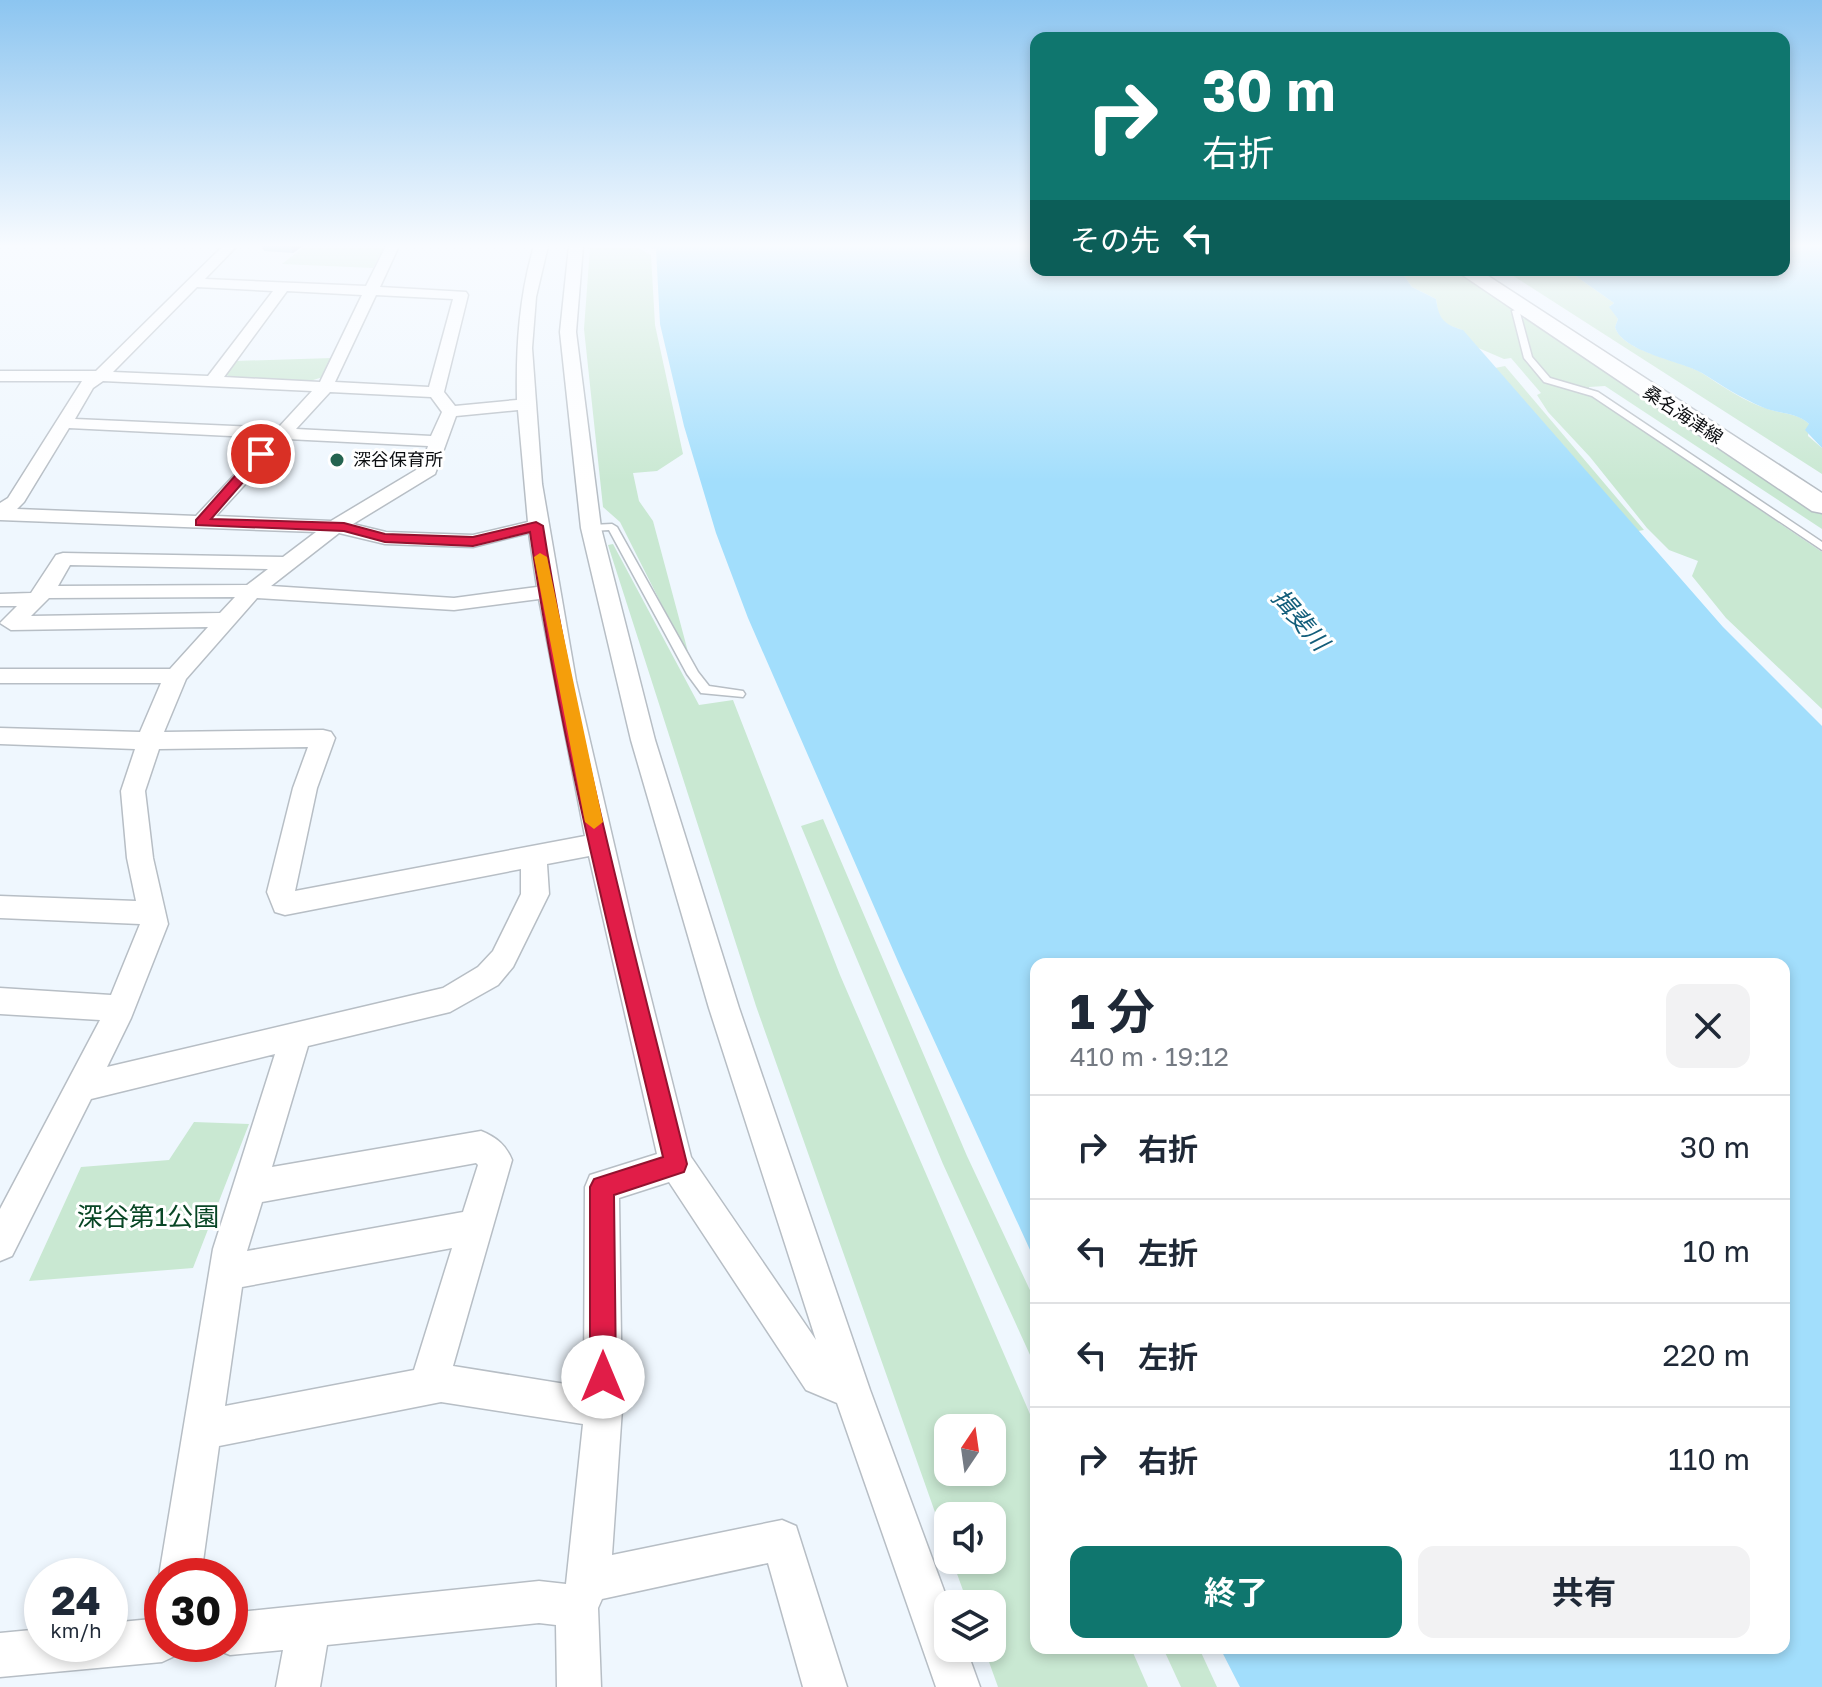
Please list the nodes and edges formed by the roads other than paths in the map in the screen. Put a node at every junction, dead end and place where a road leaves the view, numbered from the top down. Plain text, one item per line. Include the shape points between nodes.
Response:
1 (152, 325) edge
2 (255, 325) edge
3 (355, 325) edge
4 (453, 325) edge
5 (526, 325) edge
6 (569, 325) edge
7 (1520, 325) edge
8 (1546, 325) edge
9 (0, 376) edge
10 (100, 376) junction
11 (213, 381) junction
12 (325, 387) junction
13 (436, 392) junction
14 (525, 404) junction
15 (451, 412) junction
16 (62, 423) junction
17 (280, 434) junction
18 (437, 441) junction
19 (1822, 505) edge
20 (1, 514) edge
21 (201, 522) junction
22 (536, 526) junction
23 (334, 527) junction
24 (591, 528) junction
25 (1822, 547) edge
26 (169, 560) junction
27 (288, 563) junction
28 (145, 591) junction
29 (252, 591) junction
30 (546, 592) junction
31 (40, 596) junction
32 (0, 600) edge
33 (222, 620) junction
34 (121, 622) junction
35 (0, 676) edge
36 (176, 676) junction
37 (739, 694) dead end
38 (0, 736) edge
39 (148, 741) junction
40 (598, 844) junction
41 (534, 857) junction
42 (0, 907) edge
43 (152, 913) junction
44 (0, 1001) edge
45 (120, 1008) junction
46 (296, 1037) junction
47 (81, 1087) junction
48 (676, 1164) junction
49 (251, 1187) junction
50 (475, 1227) junction
51 (0, 1244) edge
52 (229, 1272) junction
53 (425, 1387) junction
54 (851, 1390) junction
55 (603, 1409) junction
56 (202, 1430) junction
57 (183, 1558) edge
58 (583, 1594) junction
59 (309, 1626) junction
60 (248, 1632) edge
61 (144, 1642) edge
62 (0, 1655) edge
63 (298, 1687) edge
64 (579, 1687) edge
65 (825, 1687) edge
66 (958, 1687) edge

1 - 10 street
2 - 11 street
3 - 12 street
4 - 13 street
5 - 14 street
6 - 24 street
7 - 25 lane via 1528,358 1547,380 1595,394
8 - 19 main road, 桑名海津線
9 - 10 street
10 - 11 street
10 - 16 street via 87,385
11 - 12 street
12 - 13 street
12 - 17 street
13 - 15 street
14 - 15 street
14 - 22 street
15 - 18 street
16 - 17 street
16 - 20 street via 15,502
17 - 18 street
17 - 21 street
18 - 23 street via 429,470
20 - 21 street
21 - 23 street
22 - 23 street via 473,541 385,538
22 - 30 street
23 - 27 street
24 - 37 lane via 612,527 705,690
24 - 54 street via 648,755 724,1008
26 - 27 street
26 - 28 street
26 - 31 street via 63,559
27 - 29 street
28 - 29 street
28 - 31 street
28 - 34 street
29 - 30 street via 454,604
29 - 33 street
30 - 40 street
31 - 32 street
31 - 34 street via 11,623
33 - 34 street
33 - 36 street
35 - 36 street
36 - 39 street
38 - 39 street
39 - 41 street via 323,738 305,788 281,892 285,904
39 - 43 street via 133,791
40 - 41 street
40 - 48 street
41 - 46 street via 535,894 503,959 480,982 450,999
42 - 43 street
43 - 45 street via 154,924
44 - 45 street
45 - 47 street
46 - 47 street
46 - 49 street
47 - 51 street
48 - 54 street via 819,1377
48 - 55 street via 602,1187
49 - 50 street via 481,1147 496,1160
49 - 52 street via 230,1249
50 - 52 street
50 - 53 street
52 - 56 street
53 - 55 street via 441,1383 494,1389
53 - 56 street
54 - 66 street
55 - 58 street
56 - 57 street
58 - 59 street
58 - 64 street
58 - 65 street via 782,1540
59 - 60 street
59 - 63 street
61 - 62 street

